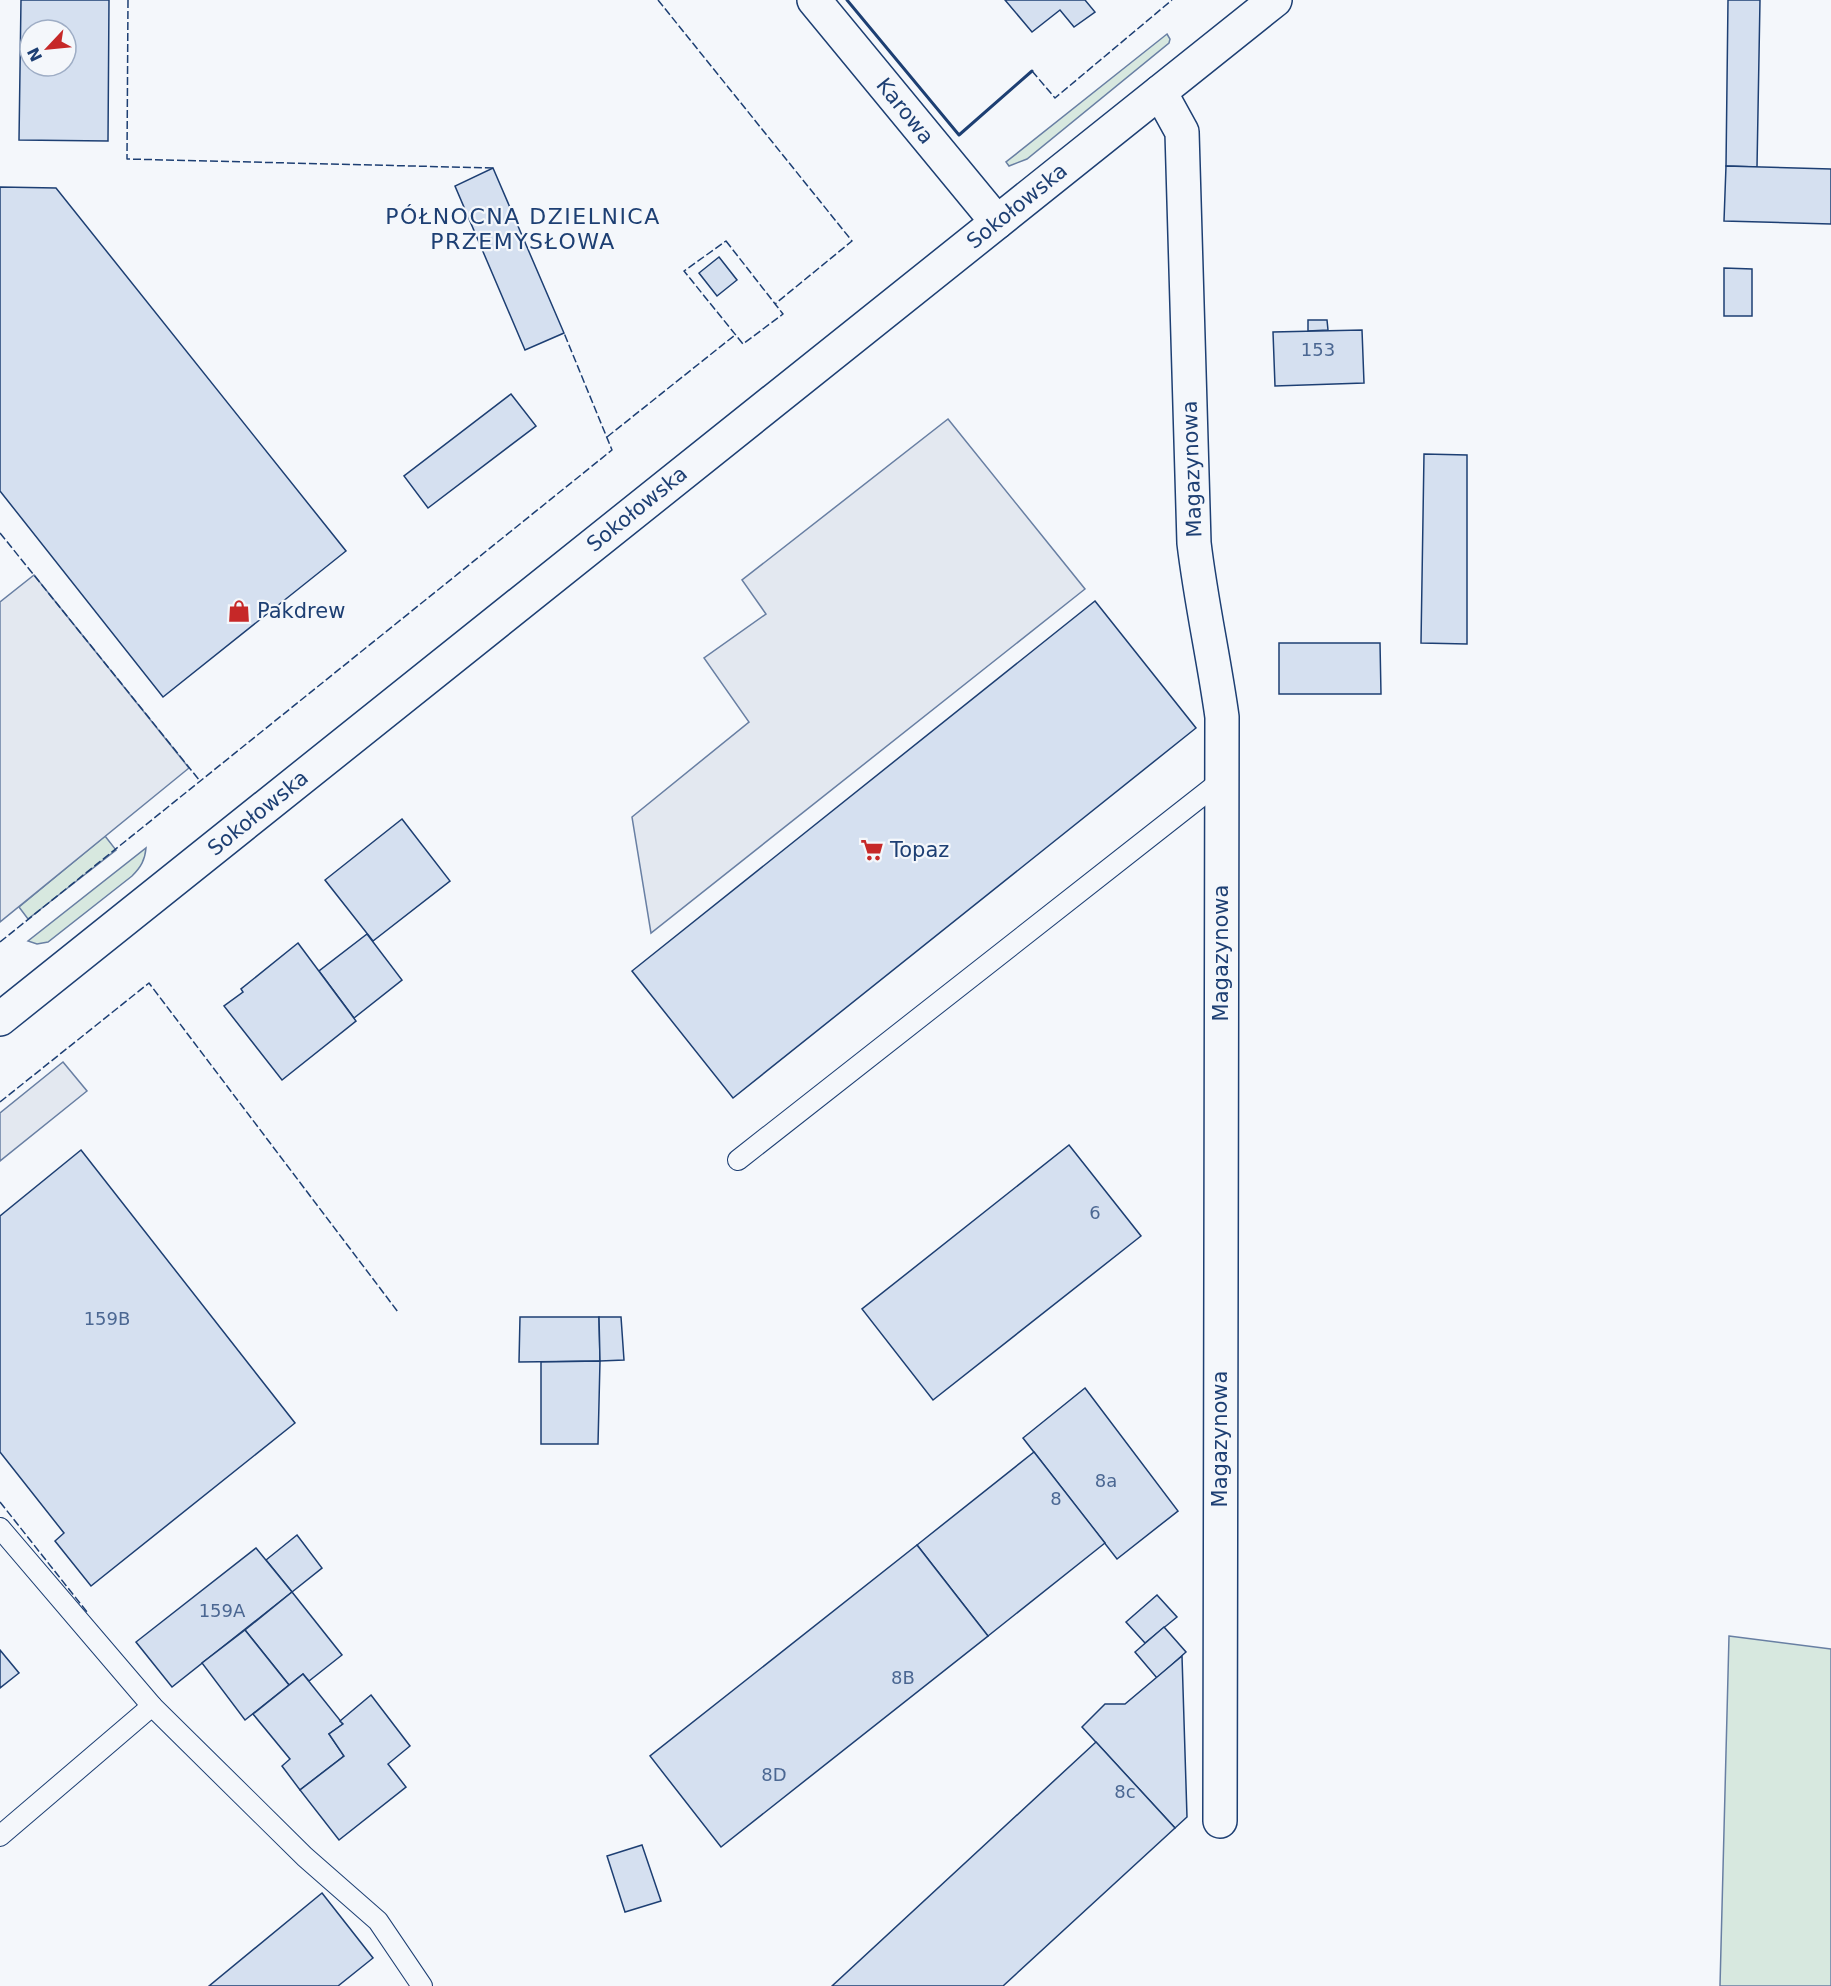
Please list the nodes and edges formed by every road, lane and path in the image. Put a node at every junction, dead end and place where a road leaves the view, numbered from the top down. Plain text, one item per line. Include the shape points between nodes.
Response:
1 (814, 0) edge
2 (1275, 0) edge
3 (1160, 92) junction
4 (997, 222) junction
5 (1221, 780) junction
6 (0, 1019) edge
7 (738, 1160) dead end
8 (0, 1528) edge
9 (152, 1706) junction
10 (1220, 1821) dead end
11 (0, 1836) edge
12 (422, 1986) edge

1 - 4 street, Karowa
2 - 3 street, Sokołowska
3 - 4 street, Sokołowska
3 - 5 street, Magazynowa via 1182,132 1194,543 1222,717
4 - 6 street, Sokołowska
5 - 7 lane
5 - 10 street, Magazynowa
8 - 9 lane
9 - 11 lane
9 - 12 lane via 305,1857 378,1921

